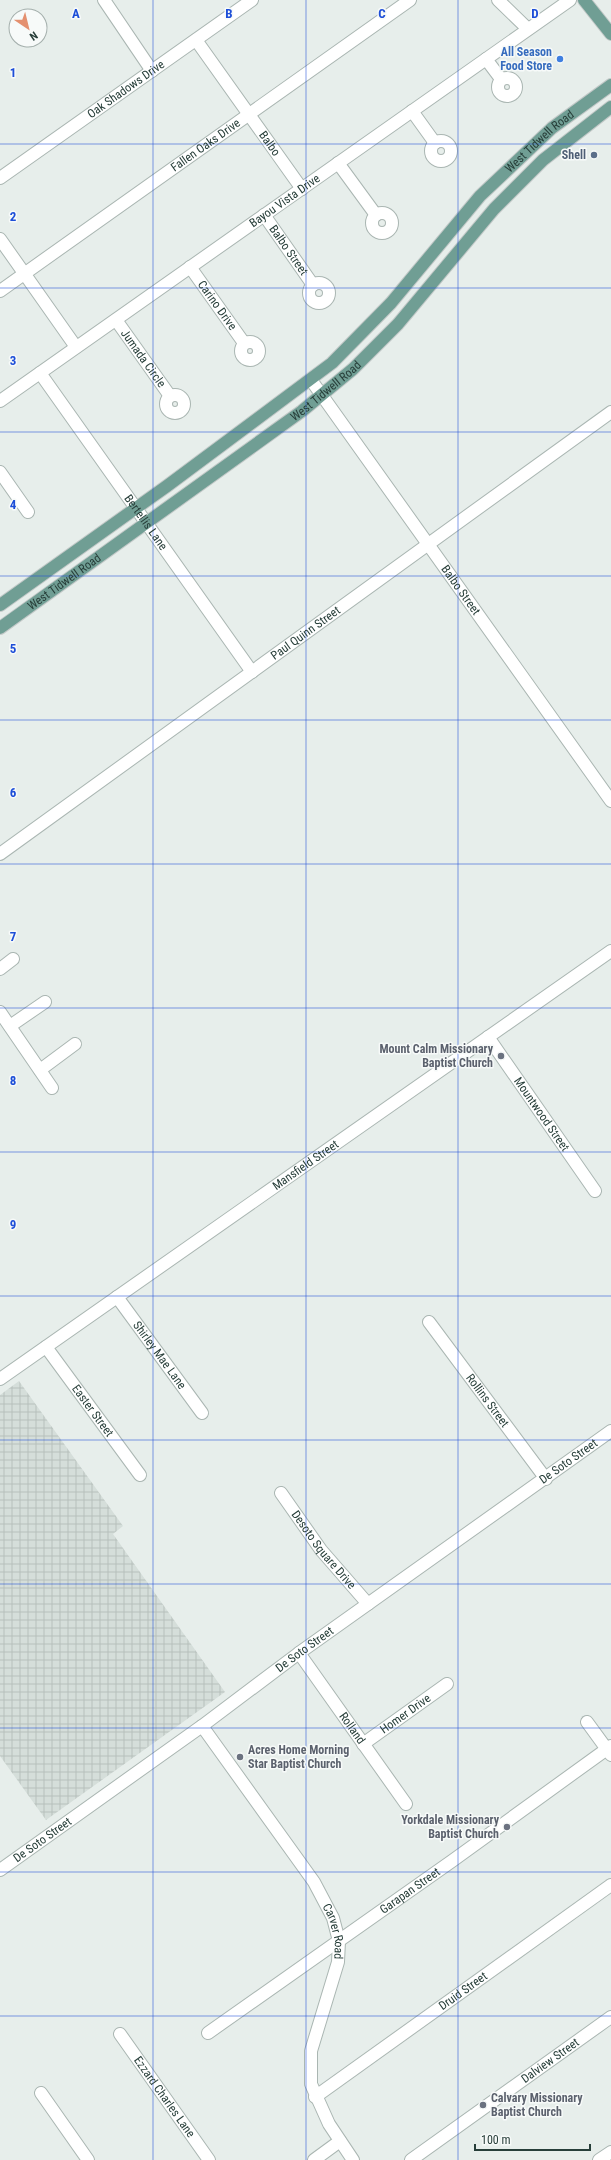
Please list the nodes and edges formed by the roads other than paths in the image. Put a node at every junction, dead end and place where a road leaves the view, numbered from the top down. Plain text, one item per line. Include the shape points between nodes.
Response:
1 (104, 0) edge
2 (252, 0) edge
3 (410, 0) edge
4 (498, 0) edge
5 (570, 0) edge
6 (584, 0) edge
7 (528, 29) junction
8 (611, 34) edge
9 (196, 40) junction
10 (486, 59) junction
11 (152, 71) junction
12 (501, 79) dead end
13 (611, 84) edge
14 (611, 107) edge
15 (412, 111) junction
16 (249, 114) junction
17 (435, 143) dead end
18 (531, 146) junction
19 (543, 160) junction
20 (338, 163) junction
21 (0, 178) edge
22 (302, 189) junction
23 (376, 215) dead end
24 (264, 216) junction
25 (0, 239) edge
26 (190, 267) junction
27 (421, 268) junction
28 (24, 274) junction
29 (435, 280) junction
30 (313, 285) dead end
31 (0, 291) edge
32 (116, 320) junction
33 (244, 343) dead end
34 (76, 347) junction
35 (40, 373) junction
36 (311, 380) junction
37 (170, 396) dead end
38 (322, 396) junction
39 (0, 401) edge
40 (611, 412) edge
41 (0, 472) edge
42 (136, 508) junction
43 (28, 512) dead end
44 (147, 523) junction
45 (427, 545) junction
46 (0, 605) edge
47 (0, 628) edge
48 (252, 672) junction
49 (611, 801) edge
50 (0, 854) edge
51 (611, 951) edge
52 (13, 959) dead end
53 (0, 969) edge
54 (45, 1002) dead end
55 (0, 1012) edge
56 (10, 1026) junction
57 (488, 1037) junction
58 (75, 1044) dead end
59 (40, 1070) junction
60 (52, 1088) dead end
61 (595, 1191) dead end
62 (117, 1297) junction
63 (430, 1322) dead end
64 (46, 1347) junction
65 (0, 1379) edge
66 (202, 1413) dead end
67 (611, 1431) edge
68 (140, 1475) dead end
69 (546, 1479) junction
70 (281, 1494) dead end
71 (368, 1604) junction
72 (299, 1653) junction
73 (447, 1684) dead end
74 (587, 1722) dead end
75 (202, 1726) junction
76 (363, 1744) junction
77 (610, 1750) edge
78 (406, 1804) dead end
79 (0, 1870) edge
80 (611, 1885) edge
81 (339, 1941) junction
82 (611, 2017) edge
83 (208, 2033) dead end
84 (120, 2034) dead end
85 (41, 2093) dead end
86 (315, 2096) junction
87 (340, 2141) junction
88 (611, 2152) edge
89 (88, 2160) edge
90 (209, 2160) edge
91 (314, 2160) edge
92 (353, 2160) edge
93 (411, 2160) edge
94 (599, 2160) edge

1 - 11 street
2 - 9 street, Oak Shadows Drive
3 - 16 street, Fallen Oaks Drive
4 - 7 street
5 - 7 street, Bayou Vista Drive
6 - 8 main road
7 - 10 street, Bayou Vista Drive
9 - 11 street, Oak Shadows Drive
9 - 16 street, Balbo
10 - 12 street
10 - 15 street, Bayou Vista Drive
11 - 21 street, Oak Shadows Drive
13 - 18 main road, West Tidwell Road
14 - 19 main road, West Tidwell Road
15 - 17 street
15 - 20 street, Bayou Vista Drive
16 - 22 street, Balbo
16 - 28 street, Fallen Oaks Drive
18 - 19 main road
18 - 27 main road, West Tidwell Road via 480,196
19 - 29 main road, West Tidwell Road via 494,209
20 - 22 street, Bayou Vista Drive
20 - 23 street
22 - 24 street, Bayou Vista Drive
24 - 26 street, Bayou Vista Drive
24 - 30 street, Balbo Street
25 - 28 street
26 - 32 street, Bayou Vista Drive
26 - 33 street, Carino Drive
27 - 29 main road
27 - 36 main road, West Tidwell Road via 364,332
28 - 31 street, Fallen Oaks Drive
28 - 34 street
29 - 38 main road, West Tidwell Road via 377,346
32 - 34 street, Bayou Vista Drive
32 - 37 street, Jumada Circle
34 - 35 street, Bayou Vista Drive
35 - 39 street, Bayou Vista Drive
35 - 42 street, Bertellis Lane
36 - 38 street, Balbo Street
36 - 42 main road, West Tidwell Road
38 - 44 main road, West Tidwell Road
38 - 45 street, Balbo Street
40 - 45 street, Paul Quinn Street
41 - 43 street
42 - 44 street, Bertellis Lane
42 - 46 main road, West Tidwell Road
44 - 47 main road, West Tidwell Road
44 - 48 street, Bertellis Lane
45 - 48 street, Paul Quinn Street
45 - 49 street, Balbo Street
48 - 50 street, Paul Quinn Street
51 - 57 street, Mansfield Street
52 - 53 street
54 - 56 street
55 - 56 street
56 - 59 street
57 - 61 street, Mountwood Street
57 - 62 street, Mansfield Street
58 - 59 street
59 - 60 street
62 - 64 street, Mansfield Street
62 - 66 street, Shirley Mae Lane
63 - 69 street, Rollins Street
64 - 65 street, Mansfield Street
64 - 68 street, Easter Street
67 - 69 street, De Soto Street
69 - 71 street, De Soto Street
70 - 71 street, Desoto Square Drive via 321,1550
71 - 72 street, De Soto Street
72 - 75 street, De Soto Street
72 - 76 street, Rolland
73 - 76 street, Homer Drive
74 - 77 street
75 - 79 street, De Soto Street
75 - 81 street, Carver Road via 314,1882 333,1918
76 - 78 street, Rolland
77 - 81 street, Garapan Street
80 - 86 street, Druid Street
81 - 83 street, Garapan Street
81 - 86 street, Carver Road via 334,1976 311,2051 311,2084
82 - 93 street, Dalview Street
84 - 90 street, Ezzard Charles Lane
85 - 89 street
86 - 87 street, Carver Road via 328,2124
87 - 91 street
87 - 92 street, Carver Road
88 - 94 street

